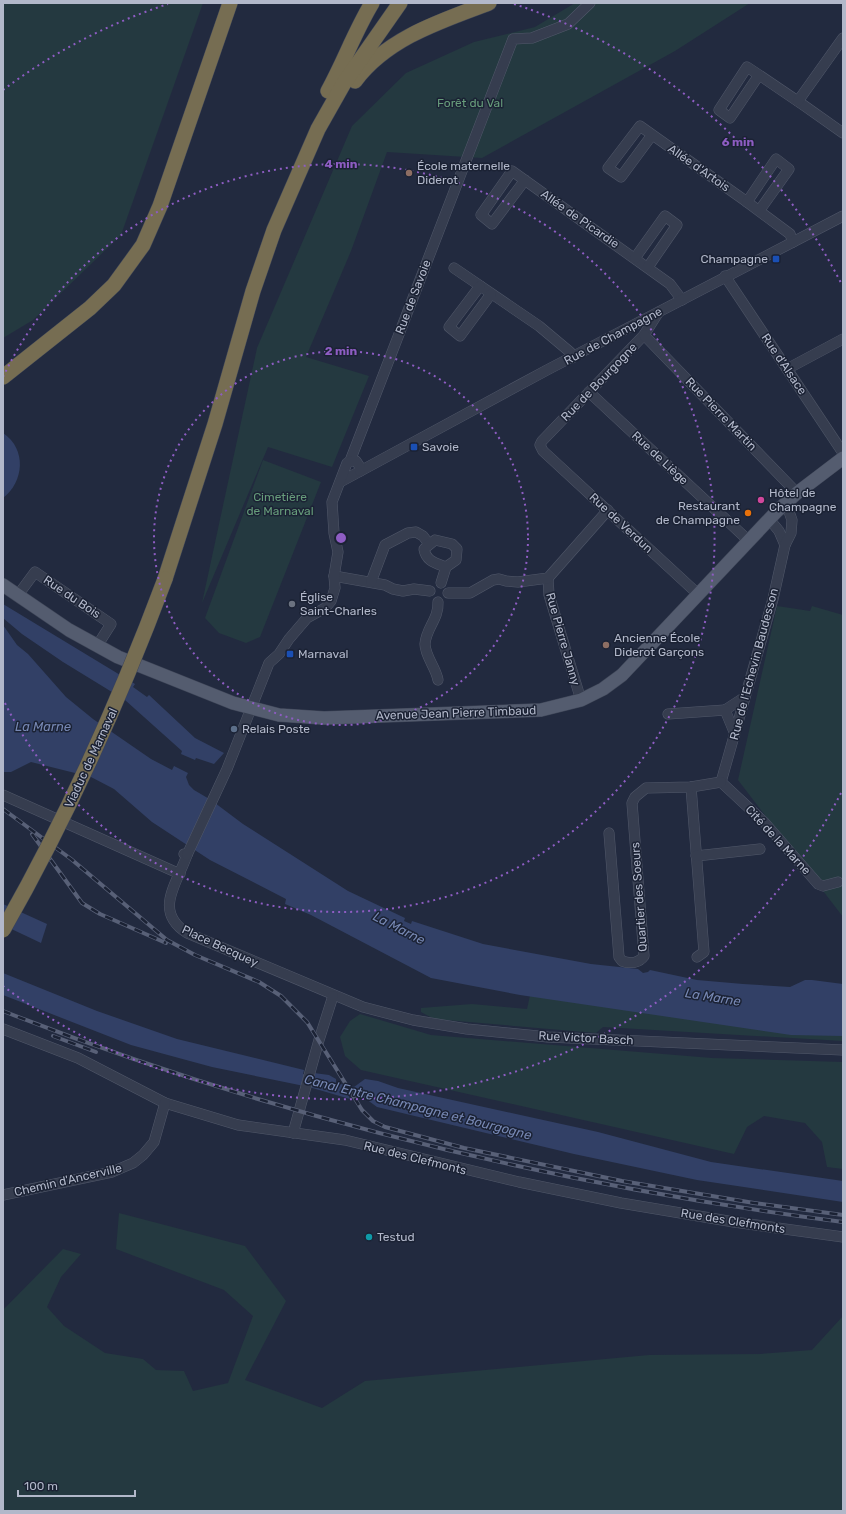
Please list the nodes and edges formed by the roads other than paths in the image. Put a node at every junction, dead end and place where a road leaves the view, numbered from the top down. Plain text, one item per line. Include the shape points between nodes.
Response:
1 (223, 3) edge
2 (231, 3) edge
3 (372, 3) edge
4 (392, 3) edge
5 (400, 3) edge
6 (489, 3) edge
7 (590, 3) edge
8 (843, 38) edge
9 (759, 75) junction
10 (798, 101) junction
11 (843, 133) edge
12 (652, 135) junction
13 (525, 180) junction
14 (289, 183) junction
15 (747, 202) junction
16 (759, 211) junction
17 (843, 216) edge
18 (793, 242) junction
19 (635, 258) junction
20 (648, 267) junction
21 (454, 268) dead end
22 (725, 276) junction
23 (480, 286) junction
24 (492, 294) junction
25 (682, 300) junction
26 (659, 311) junction
27 (644, 335) junction
28 (843, 339) edge
29 (572, 358) junction
30 (787, 369) junction
31 (3, 370) edge
32 (3, 377) edge
33 (589, 392) junction
34 (543, 452) joint
35 (843, 453) edge
36 (843, 458) edge
37 (354, 467) junction
38 (797, 493) junction
39 (786, 503) junction
40 (608, 510) junction
41 (769, 519) junction
42 (749, 541) junction
43 (429, 544) junction
44 (785, 545) junction
45 (446, 567) junction
46 (334, 576) junction
47 (548, 578) junction
48 (371, 582) junction
49 (441, 583) junction
50 (3, 585) edge
51 (430, 592) junction
52 (448, 593) junction
53 (18, 595) junction
54 (699, 595) junction
55 (438, 602) junction
56 (97, 646) junction
57 (438, 680) dead end
58 (746, 696) junction
59 (581, 700) junction
60 (250, 709) junction
61 (725, 710) junction
62 (668, 714) dead end
63 (735, 734) junction
64 (721, 782) junction
65 (690, 787) junction
66 (3, 795) edge
67 (609, 833) dead end
68 (760, 849) dead end
69 (696, 856) junction
70 (180, 874) junction
71 (838, 882) dead end
72 (3, 930) edge
73 (697, 957) dead end
74 (333, 996) junction
75 (3, 1029) edge
76 (843, 1050) edge
77 (165, 1103) junction
78 (293, 1133) junction
79 (3, 1195) edge
80 (843, 1237) edge

1 - 31 highway via 164,182 150,218 136,244 117,272 92,298
2 - 32 highway via 160,206 140,250 114,285 90,308
3 - 14 highway via 303,140
4 - 14 highway via 339,81 300,151
5 - 14 highway via 344,83
6 - 14 highway via 411,35 376,58 357,77 339,102
7 - 37 street, Rue de Savoie via 568,24 532,38 513,40 354,447
8 - 10 street
9 - 9 street via 730,118 719,110 747,67
9 - 10 street
10 - 11 street
12 - 12 street, Allée d'Artois via 640,126 608,168 620,177
12 - 15 street, Allée d'Artois
13 - 13 street, Allée de Picardie via 492,224 481,215 512,171
13 - 19 street, Allée de Picardie
14 - 72 highway, Viaduc de Marnaval, bridge via 244,297 209,423 199,470 165,579 135,660 63,819
15 - 16 street, Allée d'Artois
15 - 16 street via 776,159 789,169
16 - 18 street, Allée d'Artois via 790,234
17 - 18 street, Rue de Champagne
18 - 22 street, Rue de Champagne
19 - 20 street, Allée de Picardie
19 - 20 street via 665,216 676,225
20 - 25 street, Allée de Picardie via 670,284
21 - 23 street
22 - 25 street, Rue de Champagne
22 - 30 street, Rue d'Alsace
23 - 24 street
23 - 24 street via 449,328 460,336
24 - 29 street via 539,326 570,352
25 - 26 street, Rue de Champagne
26 - 27 street, Rue de Bourgogne
26 - 29 street, Rue de Champagne
27 - 33 street, Rue de Bourgogne
27 - 38 street, Rue Pierre Martin
28 - 30 street
29 - 37 street, Rue de Champagne via 383,458
30 - 35 street, Rue d'Alsace
33 - 34 street, Rue de Bourgogne via 542,440 540,445
33 - 42 street, Rue de Liège
34 - 40 street, Rue de Verdun
36 - 38 main road, Avenue Jean Pierre Timbaud
37 - 46 street, Rue de Savoie via 342,481 332,502 338,552
38 - 39 main road, Avenue Jean Pierre Timbaud
39 - 41 main road, Avenue Jean Pierre Timbaud
39 - 44 street, Rue de l'Echevin Baudesson via 791,514 792,526
40 - 47 street, Rue Pierre Janny
40 - 54 street, Rue de Verdun
41 - 42 main road, Avenue Jean Pierre Timbaud
41 - 44 street via 779,531
42 - 54 main road, Avenue Jean Pierre Timbaud
43 - 45 street via 424,549 425,555
43 - 45 street via 435,540 442,541 452,544 457,549 456,560
43 - 48 street via 416,532 408,533 385,545
44 - 58 street, Rue de l'Echevin Baudesson
45 - 49 street
46 - 48 street
46 - 60 street, Rue de Savoie via 335,588 330,601 325,608 307,618 269,663
47 - 52 street, Rue Pierre Janny via 518,582 499,579 470,593
47 - 59 street, Rue Pierre Janny via 549,595
48 - 51 street via 403,591 414,589
49 - 51 street via 435,584
49 - 52 street
50 - 53 main road, Avenue Jean Pierre Timbaud
51 - 55 street via 431,597
52 - 55 street via 446,598
53 - 56 main road, Avenue Jean Pierre Timbaud
53 - 56 street, Rue du Bois via 35,572 111,624
54 - 59 main road, Avenue Jean Pierre Timbaud via 622,675 603,689
55 - 57 street via 438,612 425,644
56 - 60 main road, Avenue Jean Pierre Timbaud via 137,665
58 - 61 street
58 - 63 street, Rue de l'Echevin Baudesson
59 - 60 main road, Avenue Jean Pierre Timbaud via 555,708 524,712 324,718 293,717
60 - 70 street, Place Becquey via 227,769 186,855
61 - 62 street
61 - 63 street
63 - 64 street, Rue de l'Echevin Baudesson
64 - 65 street, Quartier des Soeurs
64 - 71 street, Cité de la Marne via 764,822 818,884 823,886
65 - 67 street, Quartier des Soeurs via 646,788 632,803 644,956 641,961 634,963 622,961 619,957
65 - 69 street
66 - 70 street
68 - 69 street
69 - 73 street via 704,952
70 - 74 street, Place Becquey via 168,910 180,928
74 - 76 street, Rue Victor Basch via 395,1017 502,1033
74 - 78 street via 318,1040
75 - 77 street, Rue des Clefmonts via 84,1060
77 - 78 street, Rue des Clefmonts via 238,1125
77 - 79 street, Chemin d'Ancerville via 154,1142 133,1163 112,1172
78 - 80 street, Rue des Clefmonts via 344,1140 519,1182 621,1203

